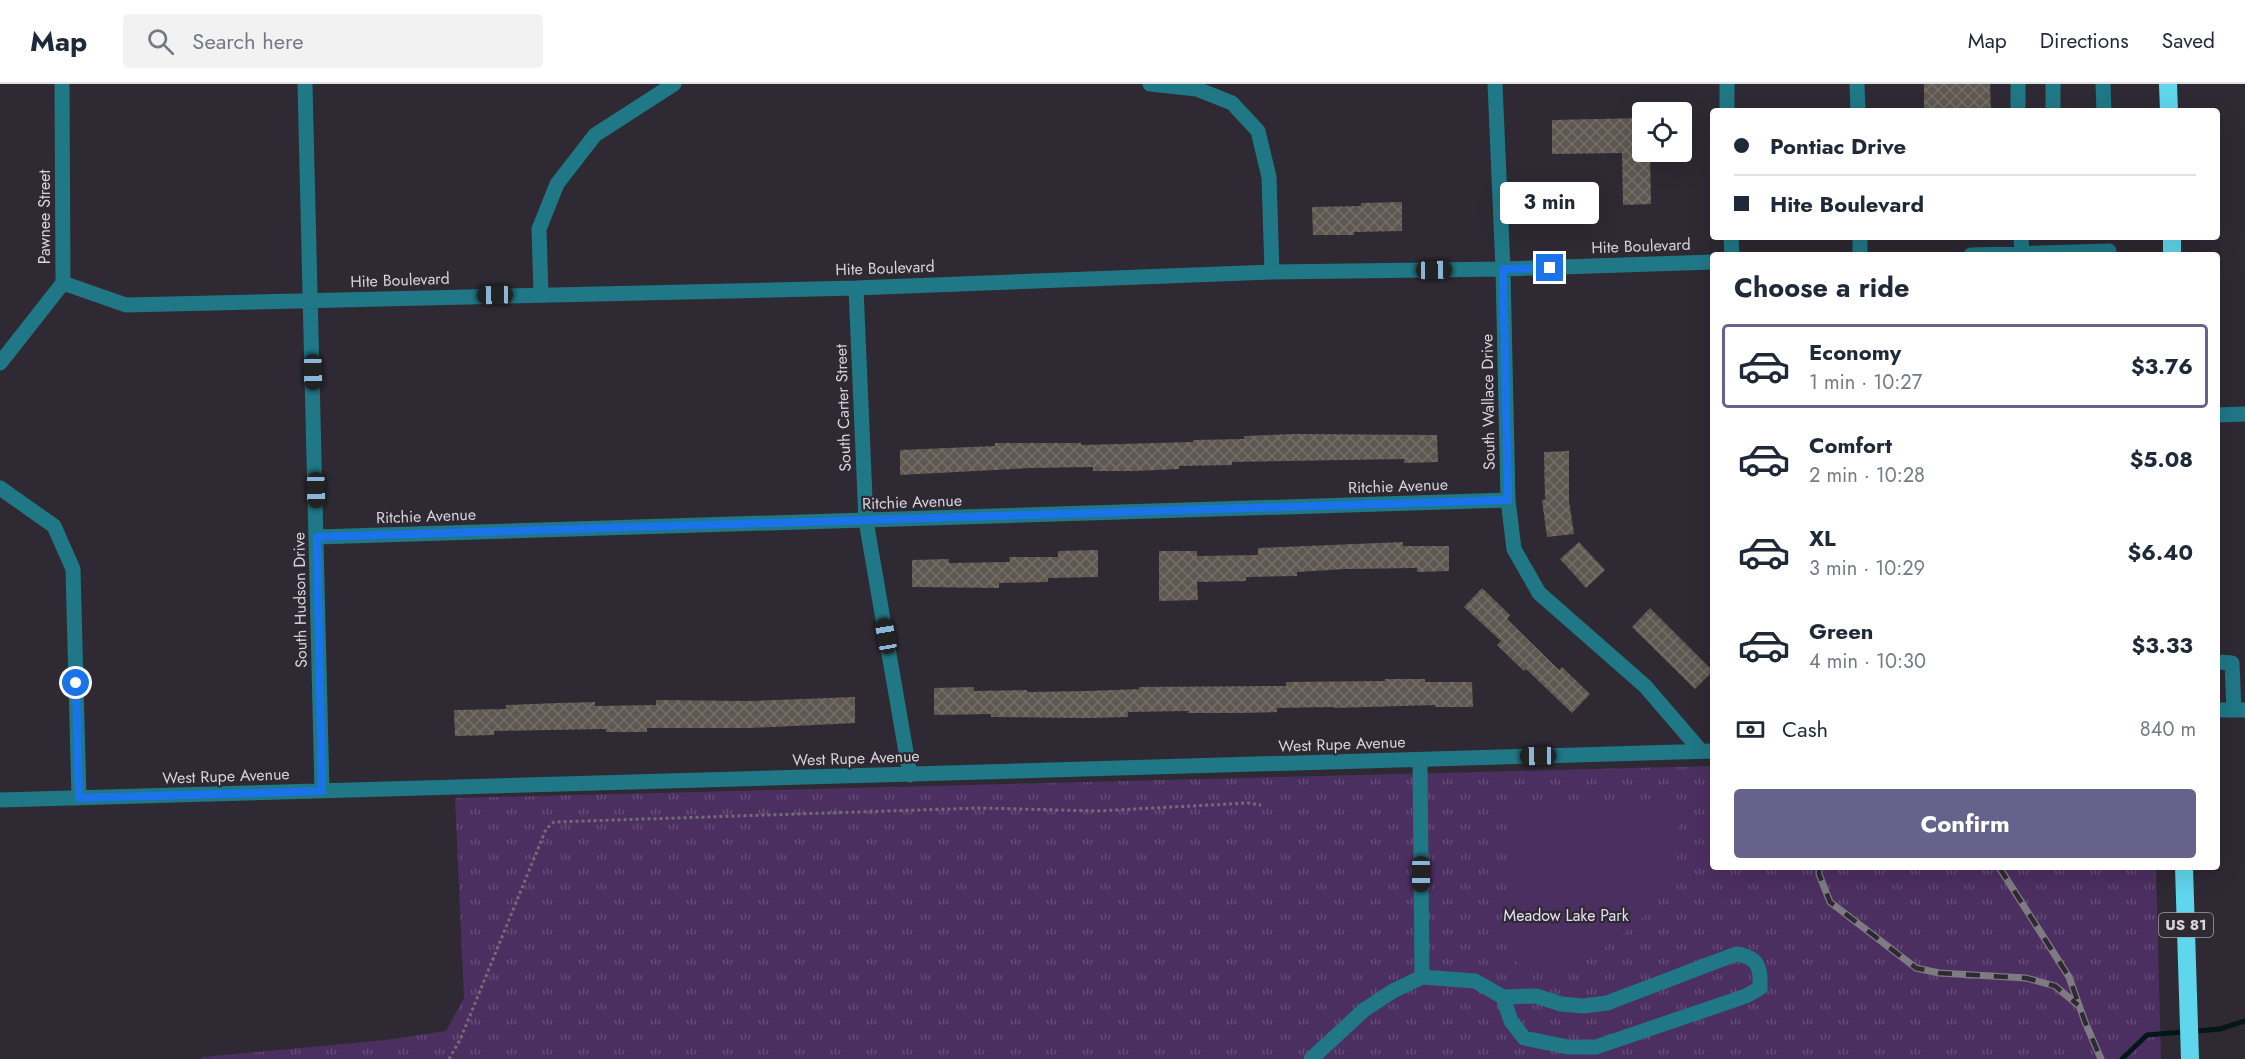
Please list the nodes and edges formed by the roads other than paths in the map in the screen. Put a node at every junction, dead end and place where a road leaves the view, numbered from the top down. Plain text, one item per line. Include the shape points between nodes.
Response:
1 (62, 84) edge
2 (305, 84) edge
3 (674, 84) edge
4 (1150, 84) edge
5 (1495, 84) edge
6 (1727, 84) edge
7 (1857, 84) edge
8 (2018, 84) edge
9 (2053, 84) edge
10 (2103, 84) edge
11 (2168, 84) edge
12 (1727, 108) edge
13 (1858, 108) edge
14 (2018, 108) edge
15 (2053, 108) edge
16 (2104, 108) edge
17 (2169, 108) edge
18 (2055, 244) edge
19 (2109, 248) edge
20 (2029, 252) edge
21 (1710, 262) edge
22 (1503, 269) junction
23 (1272, 272) junction
24 (63, 283) junction
25 (856, 288) junction
26 (541, 294) junction
27 (312, 301) junction
28 (0, 363) edge
29 (2245, 414) edge
30 (2220, 415) edge
31 (0, 488) edge
32 (1508, 500) junction
33 (866, 521) junction
34 (317, 537) junction
35 (2220, 663) edge
36 (2220, 710) edge
37 (2240, 710) edge
38 (1707, 751) edge
39 (1420, 759) junction
40 (910, 774) junction
41 (322, 791) junction
42 (79, 798) junction
43 (0, 800) edge
44 (2184, 870) edge
45 (1422, 977) junction
46 (1503, 997) junction
47 (1311, 1059) edge
48 (2190, 1059) edge

1 - 24 street, Pawnee Street
2 - 27 street, South Hudson Drive
3 - 26 street via 595,135 557,184 540,229
4 - 23 street via 1197,89 1232,103 1258,131 1269,177
5 - 22 street, South Wallace Drive
6 - 12 street
7 - 13 street
8 - 14 street
9 - 15 street
10 - 16 street
11 - 17 highway
18 - 19 street
18 - 20 street
21 - 22 street, Hite Boulevard
22 - 23 street, Hite Boulevard
22 - 32 street, South Wallace Drive
23 - 25 street, Hite Boulevard
24 - 27 street, Hite Boulevard via 126,305
24 - 28 street, Pawnee Street
25 - 26 street, Hite Boulevard
25 - 33 street, South Carter Street
26 - 27 street, Hite Boulevard
27 - 34 street, South Hudson Drive
29 - 30 street
31 - 42 street via 54,526 73,569
32 - 33 street, Ritchie Avenue
32 - 38 street, South Wallace Drive via 1514,549 1539,592 1645,686
33 - 34 street, Ritchie Avenue
33 - 40 street, South Carter Street
34 - 41 street, South Hudson Drive
35 - 37 street via 2232,663
36 - 37 street
38 - 39 street, West Rupe Avenue
39 - 40 street, West Rupe Avenue
39 - 45 street
40 - 41 street, West Rupe Avenue
41 - 42 street, West Rupe Avenue
42 - 43 street, West Rupe Avenue
44 - 48 highway, US 81
45 - 46 street via 1475,981
45 - 47 street via 1364,1010
46 - 46 street via 1511,1021 1524,1038 1568,1047 1596,1047 1746,996 1760,988 1760,976 1757,963 1736,954 1607,1003 1583,1006 1536,996

